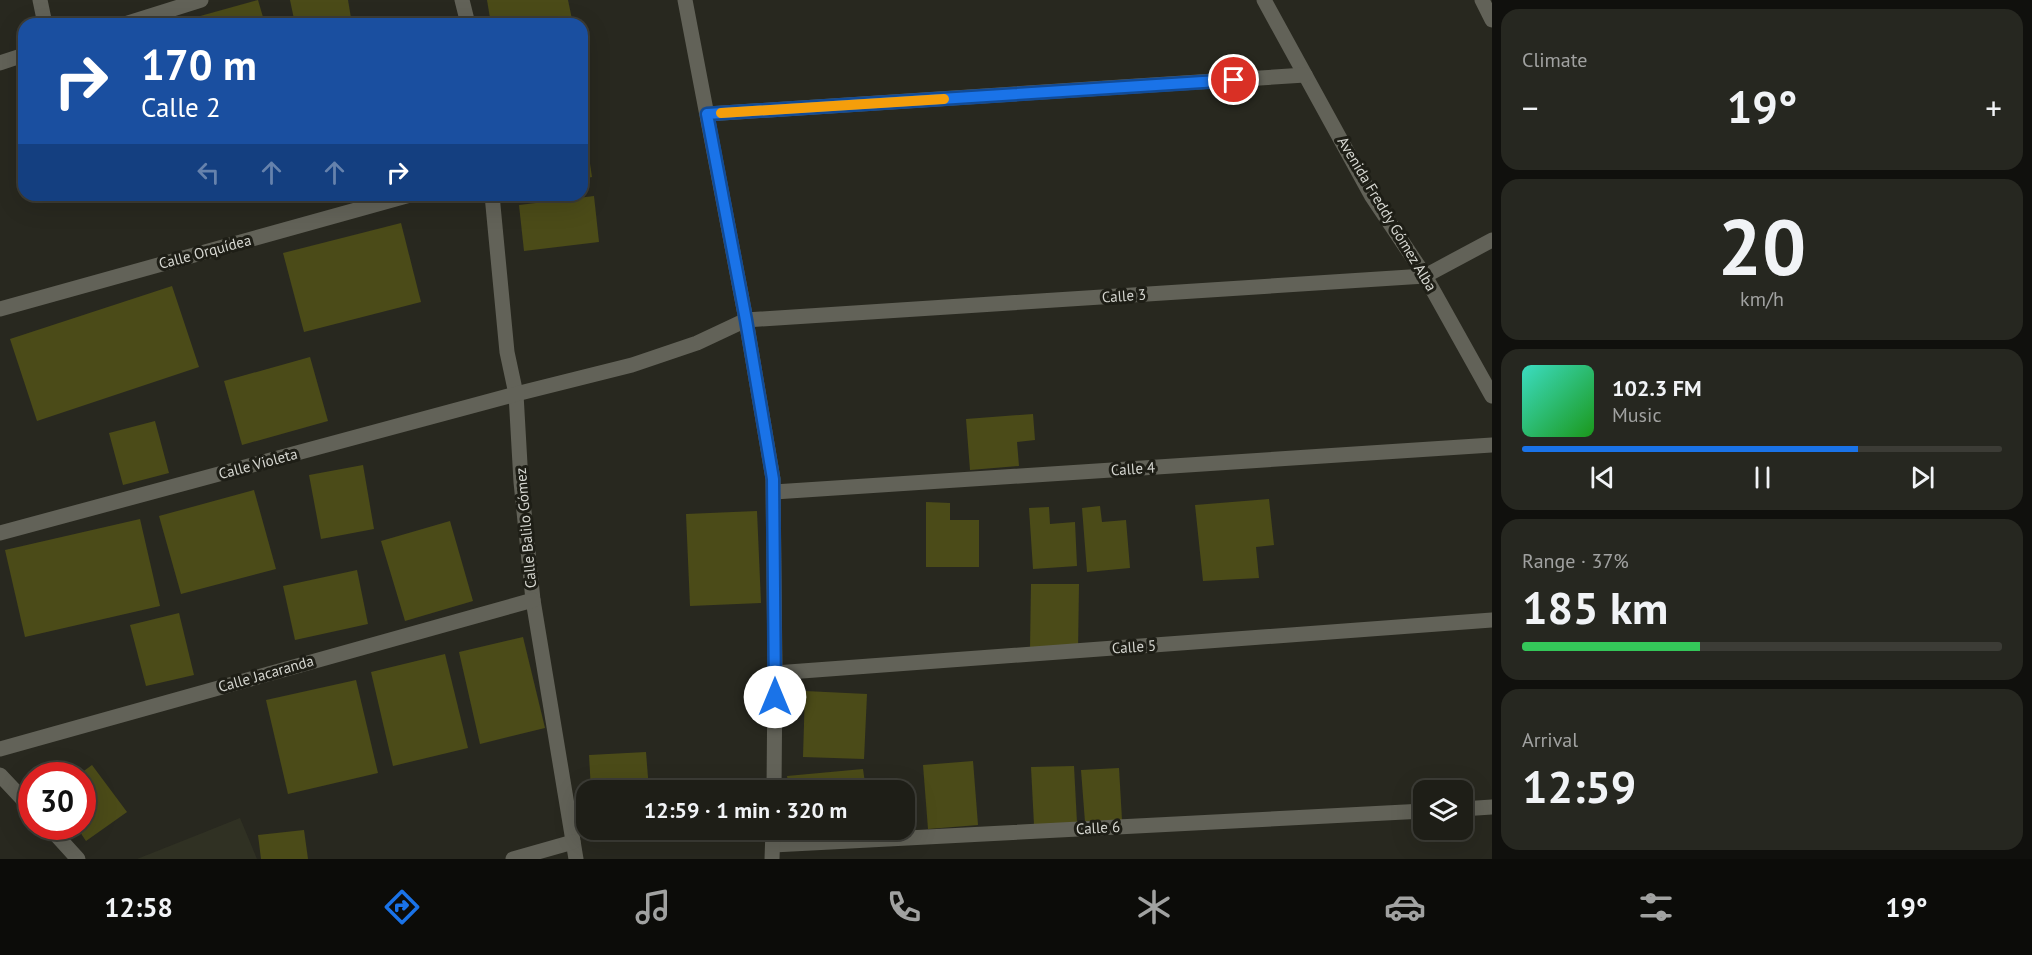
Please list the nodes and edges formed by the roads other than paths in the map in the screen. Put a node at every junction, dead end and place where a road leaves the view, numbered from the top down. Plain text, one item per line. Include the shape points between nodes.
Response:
1 (40, 0) edge
2 (201, 0) edge
3 (462, 0) edge
4 (685, 0) edge
5 (1264, 0) edge
6 (1482, 0) edge
7 (44, 18) edge
8 (143, 18) edge
9 (466, 18) edge
10 (1492, 20) edge
11 (18, 57) edge
12 (0, 63) edge
13 (1305, 75) junction
14 (707, 114) junction
15 (388, 201) edge
16 (493, 201) edge
17 (1492, 240) edge
18 (1425, 276) junction
19 (0, 309) edge
20 (746, 320) junction
21 (516, 394) junction
22 (1492, 396) edge
23 (1492, 445) edge
24 (774, 492) junction
25 (0, 533) edge
26 (533, 600) junction
27 (1492, 620) edge
28 (775, 673) junction
29 (0, 749) edge
30 (0, 776) edge
31 (774, 780) edge
32 (18, 795) edge
33 (1492, 807) edge
34 (1473, 808) edge
35 (1413, 812) edge
36 (61, 840) edge
37 (573, 842) junction
38 (773, 844) edge
39 (78, 859) edge
40 (513, 859) edge
41 (576, 859) edge

1 - 7 street
2 - 8 street
3 - 9 street
4 - 14 street
5 - 13 street, Avenida Freddy Gómez Alba
6 - 10 street
11 - 12 street
13 - 14 street
13 - 18 street, Avenida Freddy Gómez Alba via 1371,195
14 - 20 street
15 - 19 street, Calle Orquídea
16 - 21 street, Calle Balilo Gómez via 507,352
17 - 18 street, Calle 3
18 - 20 street, Calle 3
18 - 22 street, Avenida Freddy Gómez Alba
20 - 21 street, Calle Violeta via 698,343 632,365
20 - 24 street
21 - 25 street, Calle Violeta
21 - 26 street, Calle Balilo Gómez
23 - 24 street, Calle 4
24 - 28 street
26 - 29 street, Calle Jacaranda
26 - 37 street, Calle Balilo Gómez
27 - 28 street, Calle 5
28 - 31 street
30 - 32 street
33 - 34 street
35 - 38 street, Calle 6
36 - 39 street
37 - 40 street
37 - 41 street, Calle Balilo Gómez

